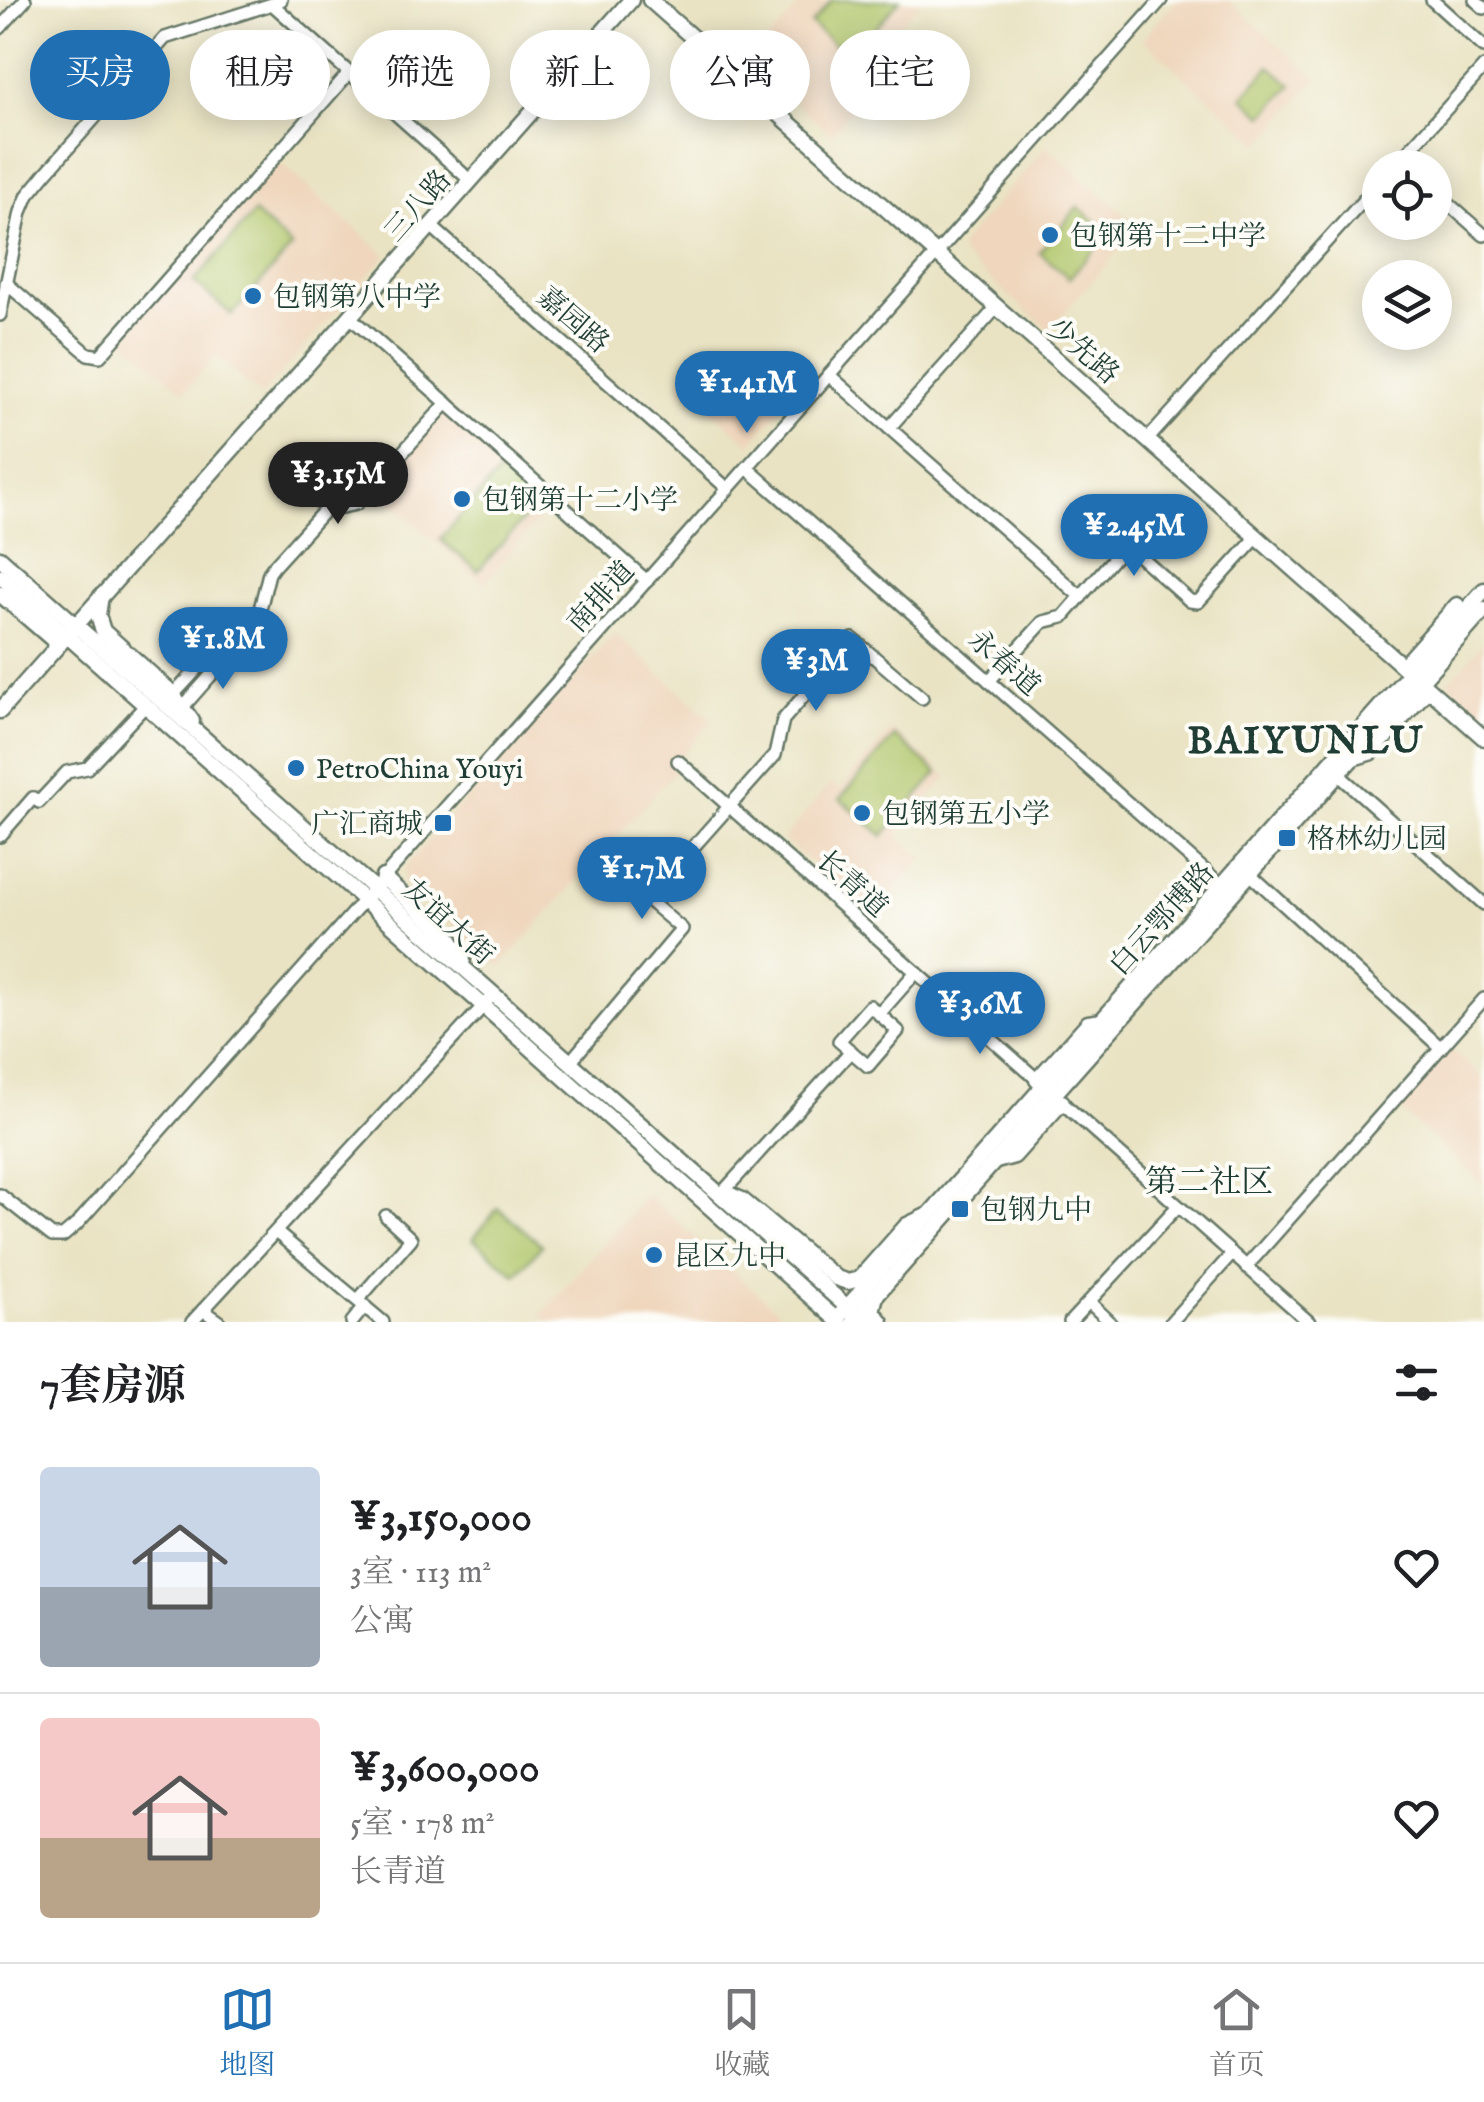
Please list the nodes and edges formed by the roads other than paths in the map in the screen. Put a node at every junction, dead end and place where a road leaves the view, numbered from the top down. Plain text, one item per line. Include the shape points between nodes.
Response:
1 (24, 0) edge
2 (631, 0) edge
3 (650, 0) edge
4 (1161, 0) edge
5 (1432, 0) edge
6 (1475, 0) edge
7 (276, 2) edge
8 (1484, 8) edge
9 (0, 28) edge
10 (1484, 47) edge
11 (1484, 67) edge
12 (348, 74) junction
13 (1413, 150) edge
14 (472, 181) junction
15 (1362, 202) edge
16 (1452, 207) edge
17 (431, 226) junction
18 (1484, 235) edge
19 (936, 253) junction
20 (6, 283) junction
21 (996, 307) junction
22 (0, 315) edge
23 (351, 318) junction
24 (829, 374) junction
25 (447, 403) junction
26 (890, 428) junction
27 (1148, 440) junction
28 (747, 468) junction
29 (728, 488) junction
30 (1257, 537) junction
31 (0, 558) edge
32 (0, 576) edge
33 (647, 581) junction
34 (0, 594) edge
35 (101, 595) junction
36 (1081, 596) junction
37 (1483, 598) edge
38 (66, 635) junction
39 (1416, 678) junction
40 (988, 680) junction
41 (922, 698) dead end
42 (178, 701) junction
43 (144, 706) junction
44 (0, 710) edge
45 (200, 734) junction
46 (1484, 738) edge
47 (678, 760) dead end
48 (1338, 774) junction
49 (729, 806) junction
50 (0, 836) edge
51 (1249, 873) junction
52 (379, 882) junction
53 (1227, 890) junction
54 (364, 899) junction
55 (1484, 904) edge
56 (916, 972) junction
57 (1484, 999) edge
58 (489, 1000) junction
59 (879, 1014) junction
60 (1441, 1048) junction
61 (852, 1052) junction
62 (570, 1062) junction
63 (1049, 1091) junction
64 (717, 1189) junction
65 (0, 1195) edge
66 (1178, 1206) junction
67 (930, 1215) junction
68 (386, 1216) dead end
69 (276, 1233) junction
70 (1232, 1254) junction
71 (1246, 1266) junction
72 (876, 1295) junction
73 (1089, 1302) junction
74 (362, 1303) junction
75 (203, 1310) junction
76 (847, 1319) edge
77 (192, 1322) edge
78 (220, 1322) edge
79 (352, 1322) edge
80 (383, 1322) edge
81 (881, 1322) edge
82 (1070, 1322) edge
83 (1110, 1322) edge
84 (1171, 1322) edge
85 (1309, 1322) edge

1 - 9 street
2 - 14 main road, 三八路
3 - 19 main road, 少先路
4 - 19 street, 南排道
5 - 10 street
6 - 8 street
7 - 12 street
7 - 20 street via 176,32 160,43 28,195
11 - 13 street
12 - 14 street
12 - 20 street via 102,354 88,354
14 - 17 main road, 三八路
15 - 27 street
16 - 18 street
17 - 23 main road, 三八路
17 - 29 street, 嘉园路
19 - 21 main road, 少先路
19 - 24 street, 南排道
20 - 22 street
21 - 26 street
21 - 27 main road, 少先路
23 - 25 street
23 - 35 main road, 三八路
24 - 26 street
24 - 28 street, 南排道
25 - 33 street
25 - 42 street via 356,504 324,511 271,570 260,609 212,674
26 - 36 street
27 - 30 main road, 少先路
28 - 29 street, 南排道
28 - 40 street, 永春道
29 - 33 street, 南排道
30 - 36 street via 1198,602 1126,544
30 - 39 main road, 少先路
31 - 38 main road, 友谊大街
32 - 38 main road, 友谊大街
33 - 52 street, 南排道
34 - 38 main road
35 - 38 main road, 三八路
35 - 42 main road via 103,631
36 - 40 street via 1060,620 1039,625
37 - 39 main road, 白云鄂博路
37 - 39 main road via 1463,600
38 - 43 main road, 友谊大街
38 - 44 main road, 三八路
38 - 45 main road, 友谊大街
39 - 46 main road, 少先路
39 - 48 main road, 白云鄂博路 via 1369,755 1352,758
39 - 53 main road, 白云鄂博路
40 - 53 street, 永春道
41 - 49 street via 854,639 783,720 775,755
42 - 45 main road
43 - 50 street via 87,768 67,772 38,802 33,798
43 - 54 main road, 友谊大街
45 - 52 main road, 友谊大街
47 - 49 street, 长青道
48 - 51 main road, 白云鄂博路
48 - 55 street
49 - 56 street, 长青道
49 - 62 street via 647,899 682,930
51 - 53 main road, 白云鄂博路
51 - 60 street
52 - 54 street, 南排道
52 - 58 main road, 友谊大街
53 - 63 main road, 白云鄂博路
53 - 63 main road, 白云鄂博路 via 1103,1021 1088,1022
54 - 58 main road, 友谊大街
54 - 65 street, 南排道 via 76,1226 52,1236
56 - 59 street
56 - 63 street, 长青道
57 - 60 street
58 - 62 main road, 友谊大街
58 - 69 street
58 - 76 main road, 友谊大街
59 - 61 street via 870,1006 840,1041
59 - 61 street via 898,1031 868,1066
60 - 71 street
61 - 64 street
62 - 64 main road, 友谊大街
63 - 66 street, 长青道
63 - 67 main road, 白云鄂博路
63 - 72 main road via 1014,1156 996,1161
64 - 67 main road via 742,1200 848,1282 859,1279 907,1224
64 - 76 main road, 友谊大街
66 - 70 street, 长青道
66 - 73 street
67 - 76 main road, 白云鄂博路
68 - 74 street via 411,1240
69 - 74 street
69 - 75 street
70 - 71 street, 长青道
70 - 84 street
71 - 85 street, 长青道
72 - 76 main road
72 - 81 main road via 872,1310
73 - 82 street
73 - 83 street
74 - 79 street
74 - 80 street
75 - 77 street
75 - 78 street

